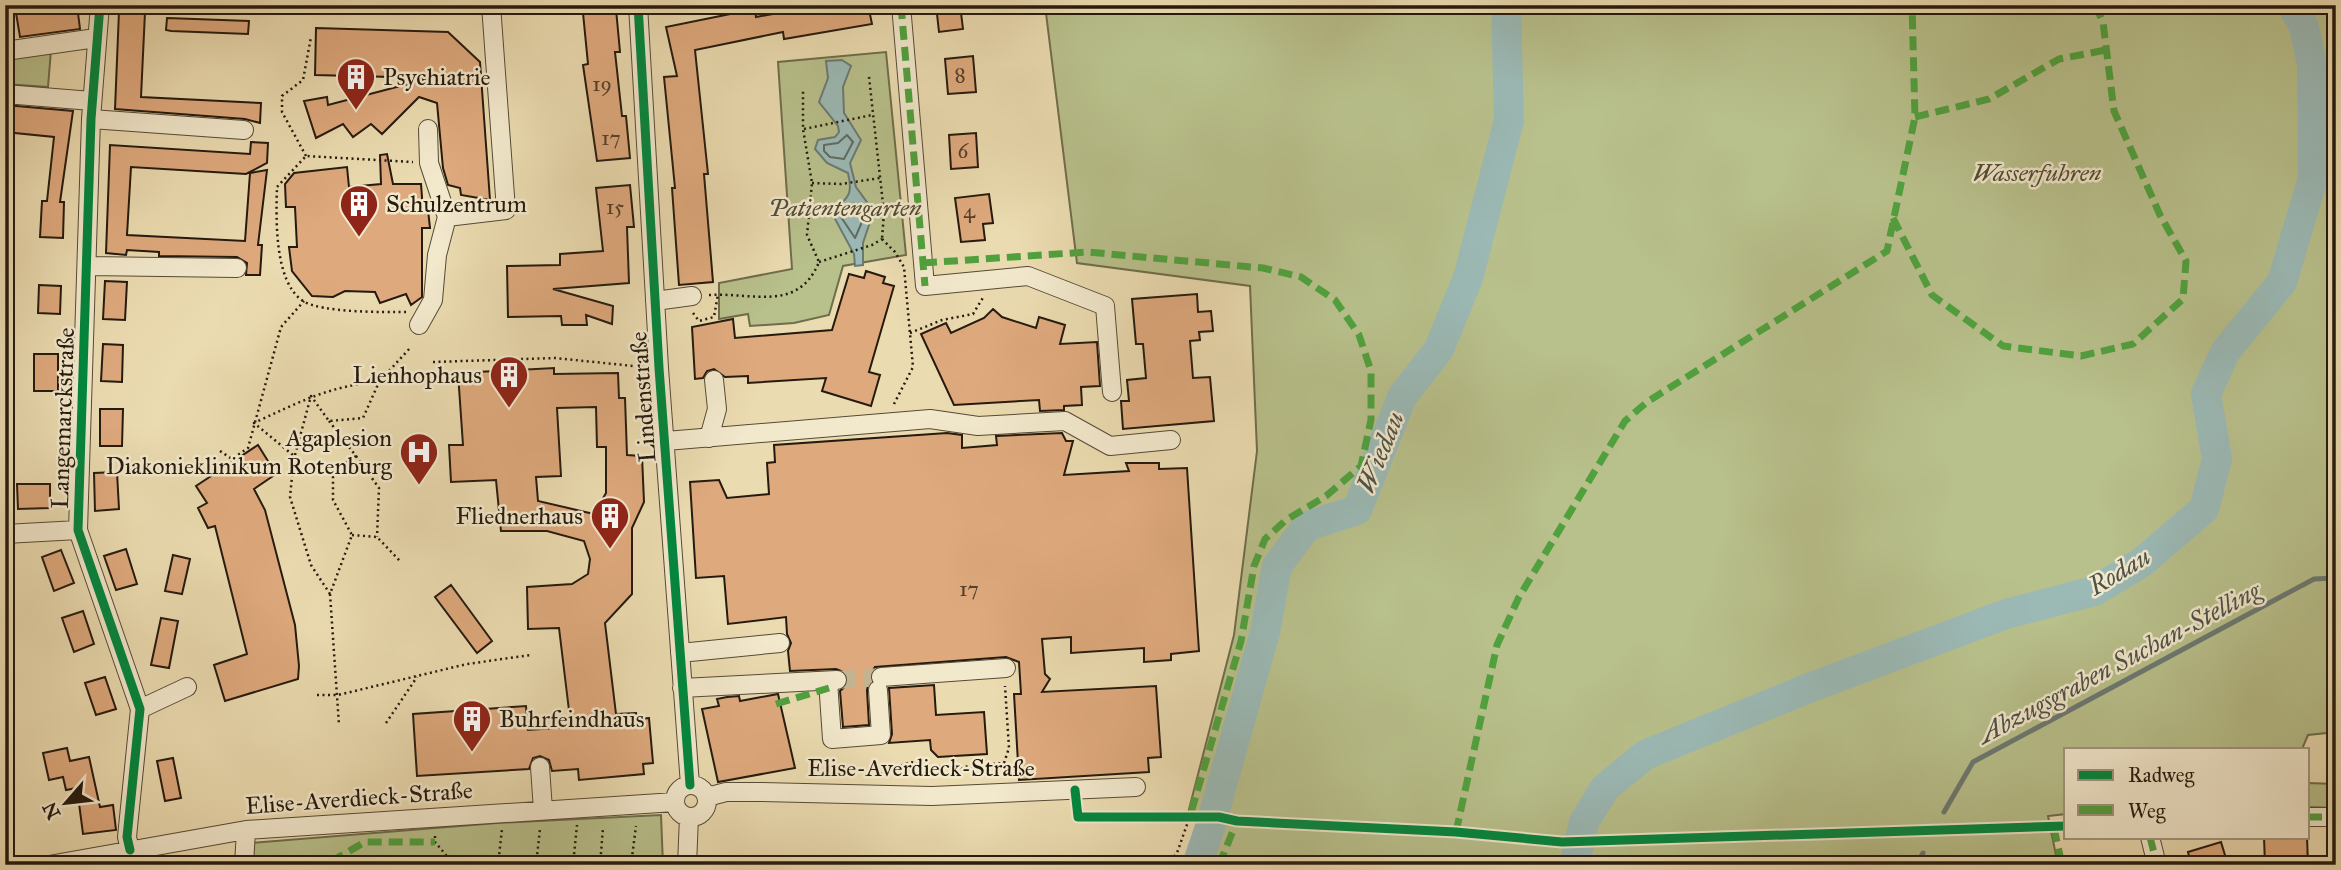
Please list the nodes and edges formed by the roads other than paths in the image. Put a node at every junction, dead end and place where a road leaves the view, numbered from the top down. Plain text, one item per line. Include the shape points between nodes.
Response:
1 (100, 5) edge
2 (491, 5) edge
3 (638, 5) edge
4 (901, 5) edge
5 (96, 38) junction
6 (5, 51) edge
7 (5, 94) edge
8 (91, 110) junction
9 (428, 129) dead end
10 (244, 130) dead end
11 (447, 217) junction
12 (88, 266) junction
13 (237, 268) dead end
14 (692, 296) road end
15 (655, 301) junction
16 (419, 324) dead end
17 (714, 380) dead end
18 (1112, 392) dead end
19 (709, 438) junction
20 (1171, 440) dead end
21 (666, 441) junction
22 (78, 530) junction
23 (5, 534) edge
24 (780, 643) dead end
25 (680, 653) junction
26 (1006, 668) road end
27 (187, 687) dead end
28 (682, 688) junction
29 (140, 709) junction
30 (540, 767) dead end
31 (690, 785) junction
32 (1136, 787) dead end
33 (707, 797) junction
34 (675, 802) junction
35 (543, 810) junction
36 (689, 817) junction
37 (2310, 817) edge
38 (2336, 817) edge
39 (246, 830) junction
40 (2150, 838) edge
41 (130, 850) junction
42 (87, 861) edge
43 (49, 865) edge
44 (244, 865) edge
45 (687, 865) edge
46 (2157, 865) edge

1 - 5 street, Langemarckstraße
2 - 11 street via 506,210
3 - 15 street, Lindenstraße
4 - 18 street via 925,286 1028,276 1105,306
5 - 6 street
5 - 8 street, Langemarckstraße
7 - 8 street
8 - 10 street
8 - 12 street, Langemarckstraße
9 - 11 street via 429,163
11 - 16 street via 437,255 433,300
12 - 13 street
12 - 22 street, Langemarckstraße
14 - 15 street
15 - 21 street, Lindenstraße
17 - 19 street via 717,409
19 - 20 street via 930,419 978,426 1065,421 1110,446
19 - 21 street
21 - 25 street, Lindenstraße
22 - 23 street
22 - 29 street, Langemarckstraße
24 - 25 street
25 - 28 street, Lindenstraße
26 - 28 street via 880,684 881,735 832,738 832,681
27 - 29 street
28 - 31 street, Lindenstraße
29 - 41 street, Langemarckstraße via 127,837
30 - 35 street
31 - 33 street via 701,788
31 - 34 street via 680,789
32 - 33 street, Elise-Averdieck-Straße via 932,796 726,792
33 - 36 street via 705,810
34 - 35 street, Elise-Averdieck-Straße
34 - 36 street via 679,812
35 - 39 street, Elise-Averdieck-Straße
36 - 45 street
37 - 38 street
39 - 41 street, Elise-Averdieck-Straße
39 - 44 street
40 - 46 street
41 - 42 street, Elise-Averdieck-Straße
42 - 43 street, Elise-Averdieck-Straße

